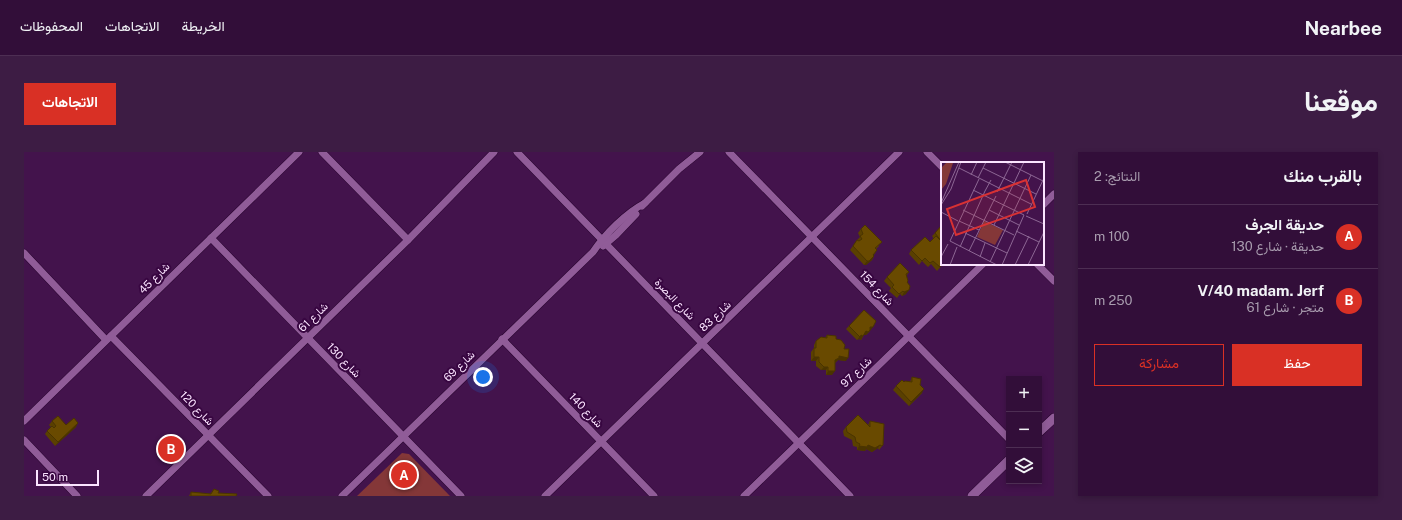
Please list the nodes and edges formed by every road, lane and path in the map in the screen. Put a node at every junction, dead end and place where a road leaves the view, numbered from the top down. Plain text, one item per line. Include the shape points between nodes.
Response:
1 (300, 152) edge
2 (322, 152) edge
3 (494, 152) edge
4 (517, 152) edge
5 (693, 152) edge
6 (700, 152) edge
7 (730, 152) edge
8 (899, 152) edge
9 (927, 152) edge
10 (941, 166) edge
11 (679, 169) junction
12 (1054, 194) edge
13 (1044, 204) edge
14 (812, 237) junction
15 (211, 238) junction
16 (408, 240) junction
17 (604, 242) junction
18 (24, 253) edge
19 (981, 265) edge
20 (1038, 265) edge
21 (1054, 281) edge
22 (909, 336) junction
23 (109, 338) junction
24 (308, 338) junction
25 (502, 339) junction
26 (702, 343) junction
27 (1054, 418) edge
28 (24, 421) edge
29 (1042, 429) edge
30 (208, 435) junction
31 (403, 436) junction
32 (1006, 436) edge
33 (24, 440) edge
34 (601, 441) junction
35 (799, 443) junction
36 (1006, 463) edge
37 (77, 496) edge
38 (146, 496) edge
39 (268, 496) edge
40 (342, 496) edge
41 (461, 496) edge
42 (545, 496) edge
43 (654, 496) edge
44 (744, 496) edge
45 (850, 496) edge
46 (972, 496) edge

1 - 15 street, شارع 45
2 - 16 street
3 - 16 street, شارع 61
4 - 17 street, شارع البصرة
5 - 11 street, شارع 69
6 - 11 street, شارع 69
7 - 14 street, شارع 154
8 - 14 street, شارع 83
9 - 10 street
11 - 17 street, شارع 69 via 645,203 634,210
12 - 13 street
14 - 22 street, شارع 154
14 - 26 street, شارع 83
15 - 23 street, شارع 45
15 - 24 street, شارع 130
16 - 24 street, شارع 61
17 - 25 street, شارع 69
17 - 26 street, شارع البصرة
18 - 23 street, شارع 120
19 - 22 street, شارع 97
20 - 21 street
22 - 32 street, شارع 154
22 - 35 street, شارع 97
23 - 28 street, شارع 45
23 - 30 street, شارع 120
24 - 30 street, شارع 61
24 - 31 street, شارع 130
25 - 31 street, شارع 69
25 - 34 street, شارع 140
26 - 34 street, شارع 83
26 - 35 street, شارع البصرة
27 - 29 street
30 - 38 street, شارع 61
30 - 39 street, شارع 120
31 - 40 street, شارع 69
31 - 41 street, شارع 130
33 - 37 street
34 - 42 street, شارع 83
34 - 43 street, شارع 140
35 - 44 street, شارع 97
35 - 45 street, شارع البصرة
36 - 46 street

